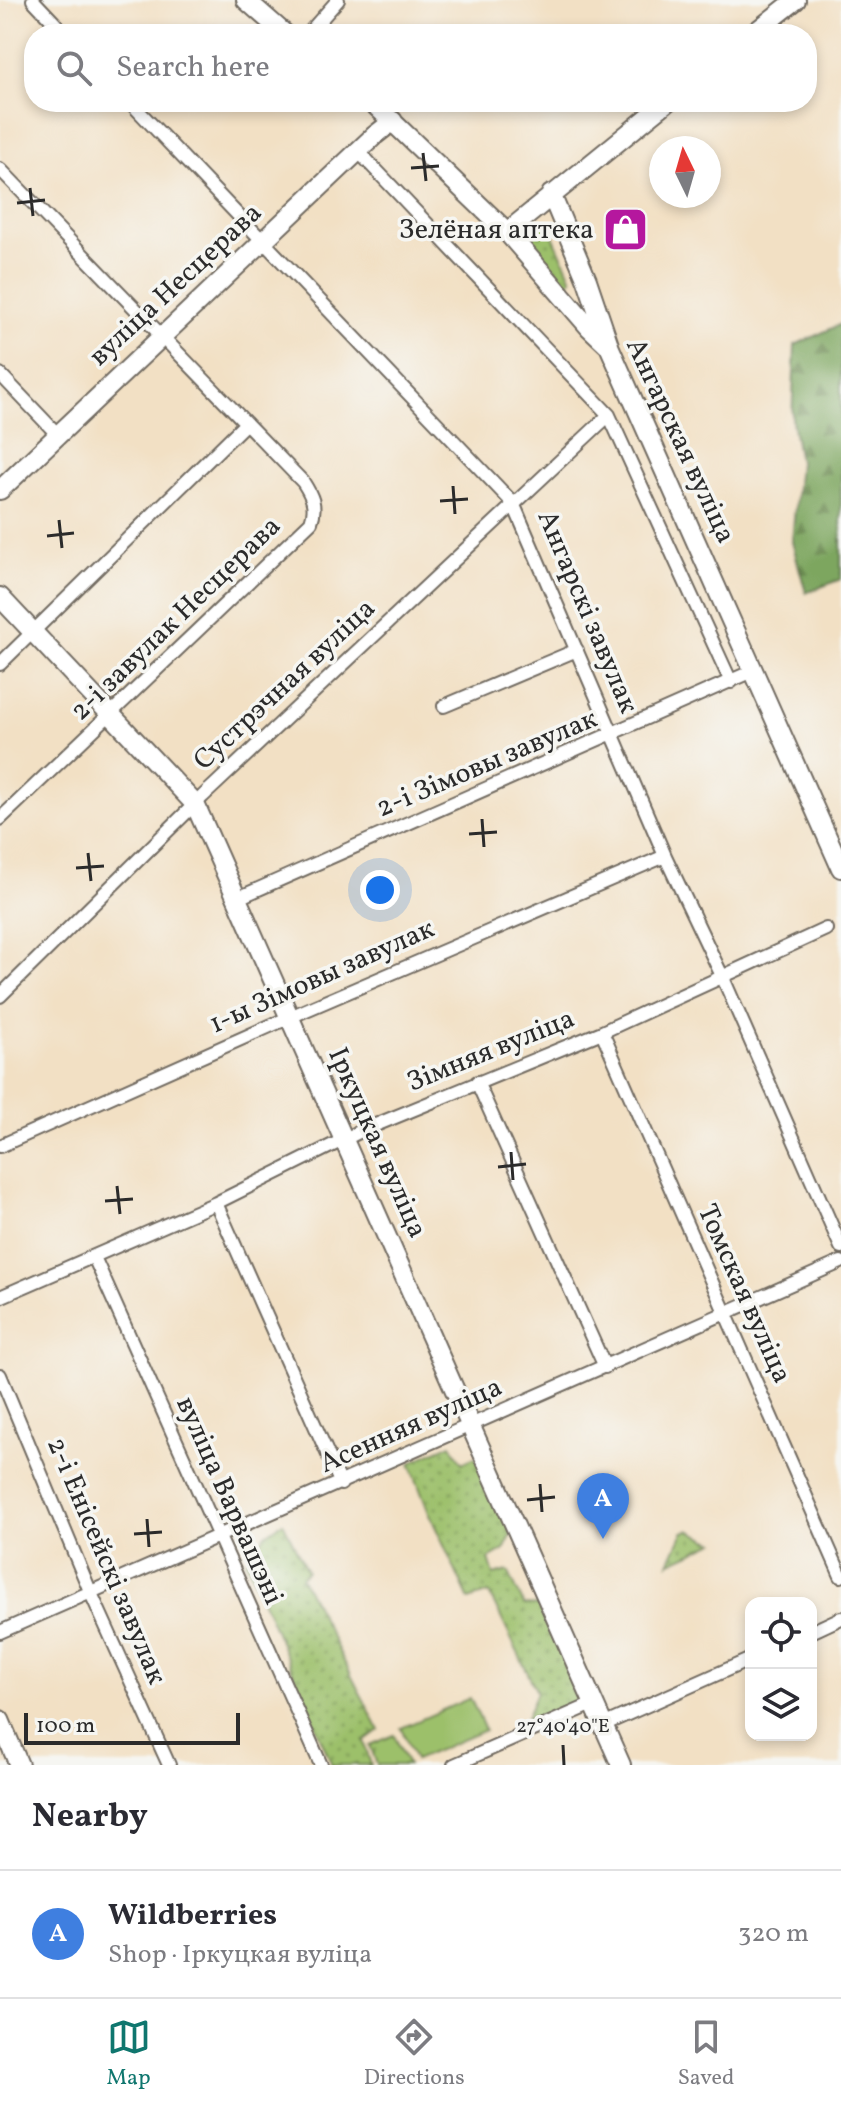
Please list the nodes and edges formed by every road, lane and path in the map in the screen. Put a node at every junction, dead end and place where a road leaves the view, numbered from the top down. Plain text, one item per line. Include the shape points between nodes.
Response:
1 (33, 0) edge
2 (246, 0) edge
3 (338, 0) edge
4 (796, 0) edge
5 (56, 24) edge
6 (274, 24) edge
7 (317, 24) edge
8 (766, 24) edge
9 (140, 112) edge
10 (383, 112) edge
11 (654, 112) edge
12 (393, 121) junction
13 (358, 151) junction
14 (0, 169) edge
15 (551, 194) junction
16 (507, 232) junction
17 (263, 241) junction
18 (162, 337) junction
19 (609, 346) junction
20 (0, 374) edge
21 (609, 415) junction
22 (245, 424) junction
23 (58, 435) junction
24 (0, 490) edge
25 (513, 503) junction
26 (0, 597) edge
27 (33, 633) junction
28 (577, 650) junction
29 (0, 664) edge
30 (753, 671) junction
31 (731, 682) junction
32 (444, 706) dead end
33 (112, 714) junction
34 (614, 735) junction
35 (195, 804) junction
36 (0, 819) edge
37 (665, 856) junction
38 (841, 868) edge
39 (238, 898) junction
40 (826, 929) dead end
41 (723, 978) junction
42 (0, 996) edge
43 (290, 1017) junction
44 (602, 1032) junction
45 (477, 1082) junction
46 (344, 1139) junction
47 (0, 1146) edge
48 (216, 1203) junction
49 (841, 1247) edge
50 (94, 1257) junction
51 (841, 1262) edge
52 (0, 1297) edge
53 (726, 1312) junction
54 (605, 1367) junction
55 (0, 1375) edge
56 (472, 1426) junction
57 (341, 1484) junction
58 (217, 1536) junction
59 (841, 1576) edge
60 (90, 1591) junction
61 (841, 1618) edge
62 (817, 1629) edge
63 (0, 1632) edge
64 (745, 1662) edge
65 (593, 1704) junction
66 (0, 1720) edge
67 (603, 1725) junction
68 (19, 1765) edge
69 (169, 1765) edge
70 (321, 1765) edge
71 (454, 1765) edge
72 (621, 1765) edge

1 - 5 street
2 - 6 main road
3 - 7 street
4 - 8 main road
9 - 17 street, Ангарскі завулак
10 - 12 main road, Ангарская вуліца
11 - 15 main road
12 - 13 main road, вуліца Несцерава
12 - 16 main road, Ангарская вуліца
13 - 17 main road, вуліца Несцерава
13 - 21 street
14 - 18 street, 2-і завулак Несцерава
15 - 16 main road
15 - 19 main road
16 - 19 main road, Ангарская вуліца
17 - 18 main road, вуліца Несцерава
17 - 25 street, Ангарскі завулак
18 - 22 street, 2-і завулак Несцерава
18 - 23 main road, вуліца Несцерава
19 - 30 main road, Ангарская вуліца
20 - 23 street
21 - 25 street, Сустрэчная вуліца
21 - 31 street
22 - 27 street
22 - 33 street, 2-і завулак Несцерава via 303,482 315,511 311,522
23 - 24 main road, вуліца Несцерава
25 - 28 street, Ангарскі завулак
25 - 35 street, Сустрэчная вуліца
26 - 27 main road, Іркуцкая вуліца
27 - 29 street
27 - 33 main road, Іркуцкая вуліца
28 - 32 street
28 - 34 street, Ангарскі завулак
30 - 31 street, 2-і Зімовы завулак
30 - 38 main road, Ангарская вуліца
31 - 34 street, 2-і Зімовы завулак
33 - 35 main road, Іркуцкая вуліца
33 - 36 street, 2-і завулак Несцерава
34 - 37 street, Ангарскі завулак
34 - 39 street, 2-і Зімовы завулак
35 - 39 main road, Іркуцкая вуліца
35 - 42 street, Сустрэчная вуліца
37 - 41 street, Ангарскі завулак
37 - 43 street, 1-ы Зімовы завулак
39 - 43 main road, Іркуцкая вуліца
40 - 41 street, Зімняя вуліца
41 - 44 street, Зімняя вуліца
41 - 49 street, Ангарскі завулак
43 - 46 main road, Іркуцкая вуліца
43 - 47 street, 1-ы Зімовы завулак
44 - 45 street, Зімняя вуліца
44 - 53 street, Томская вуліца
45 - 46 street, Зімняя вуліца
45 - 54 street
46 - 48 street, Зімняя вуліца
46 - 56 main road, Іркуцкая вуліца
48 - 50 street, Зімняя вуліца
48 - 57 street
50 - 52 street, Зімняя вуліца
50 - 58 street, вуліца Варвашэні
51 - 53 street, Асенняя вуліца
53 - 54 street, Асенняя вуліца
53 - 59 street, Томская вуліца
54 - 56 street, Асенняя вуліца
55 - 60 street, 2-і Енісейскі завулак
56 - 57 street, Асенняя вуліца
56 - 65 main road, Іркуцкая вуліца
57 - 58 street, Асенняя вуліца
58 - 60 street, Асенняя вуліца
58 - 70 street, вуліца Варвашэні
60 - 63 street, Асенняя вуліца
60 - 69 street, 2-і Енісейскі завулак
61 - 62 street
64 - 67 street
65 - 67 main road, Іркуцкая вуліца
65 - 71 street
66 - 68 main road
67 - 72 main road, Іркуцкая вуліца

